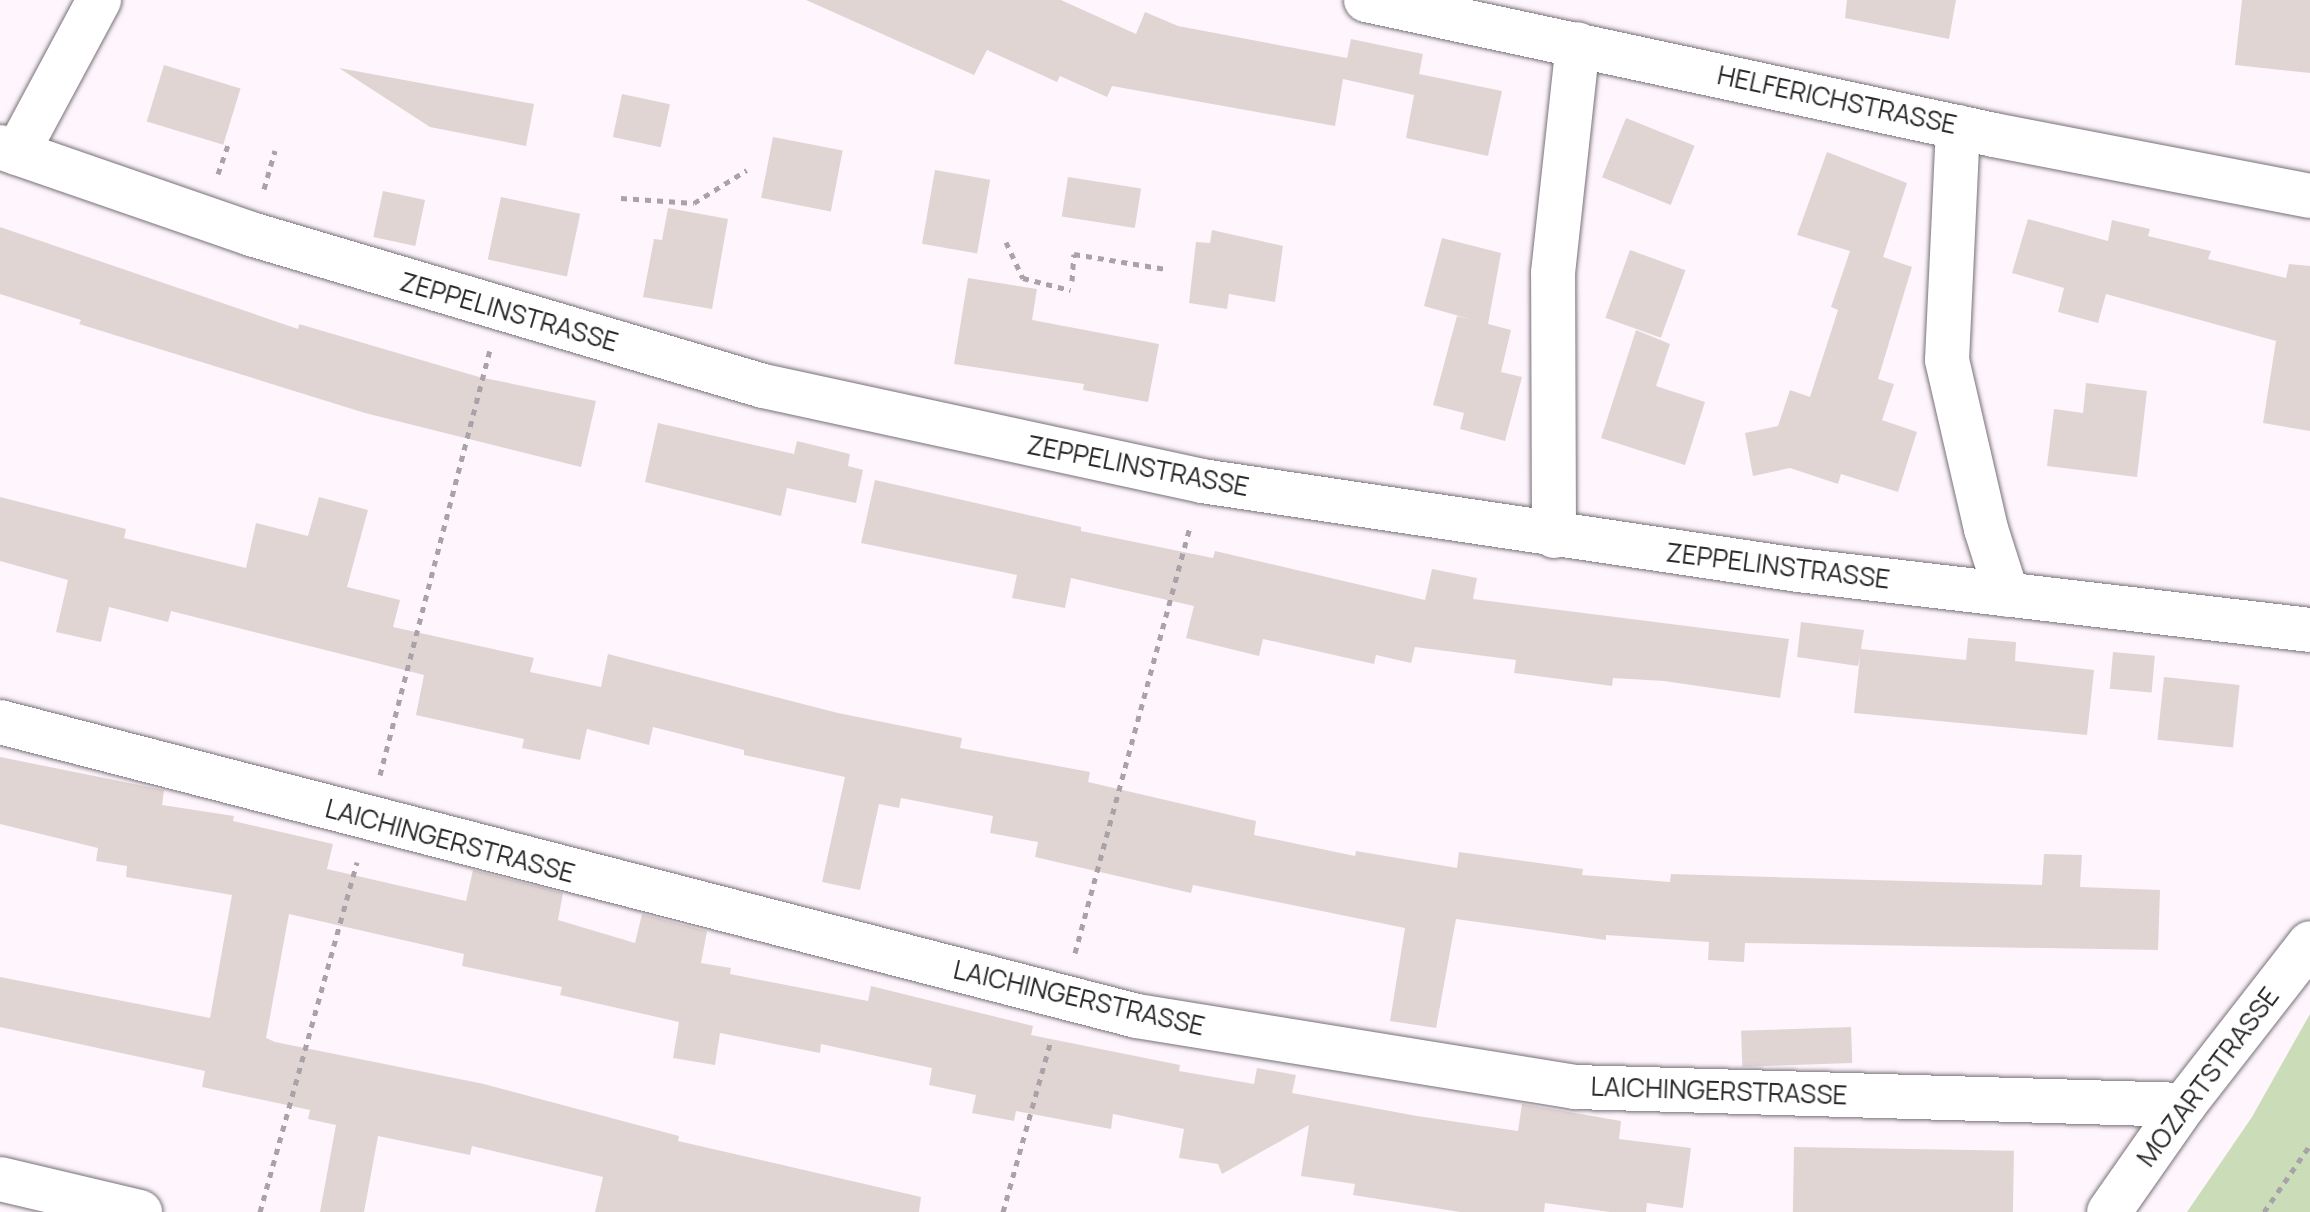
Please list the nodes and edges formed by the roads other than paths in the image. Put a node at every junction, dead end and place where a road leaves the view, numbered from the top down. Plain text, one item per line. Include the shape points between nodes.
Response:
1 (99, 0) edge
2 (1366, 0) edge
3 (1578, 44) junction
4 (1958, 127) junction
5 (8, 150) edge
6 (2310, 196) edge
7 (1554, 536) junction
8 (2007, 595) junction
9 (2310, 630) edge
10 (0, 722) edge
11 (2310, 943) edge
12 (2184, 1105) junction
13 (0, 1179) edge
14 (140, 1212) edge
15 (2109, 1212) edge

1 - 5 street
2 - 3 street, HELFERICHSTRASSE
3 - 4 street, HELFERICHSTRASSE
3 - 7 street via 1553,273
4 - 6 street, HELFERICHSTRASSE
4 - 8 street via 1947,360 1986,529
5 - 7 street, ZEPPELINSTRASSE via 500,312 763,386 1202,481
7 - 8 street, ZEPPELINSTRASSE
8 - 9 street, ZEPPELINSTRASSE
10 - 12 street, LAICHINGERSTRASSE via 1137,1016 1575,1087
11 - 12 street, MOZARTSTRASSE
12 - 15 street, MOZARTSTRASSE
13 - 14 street

